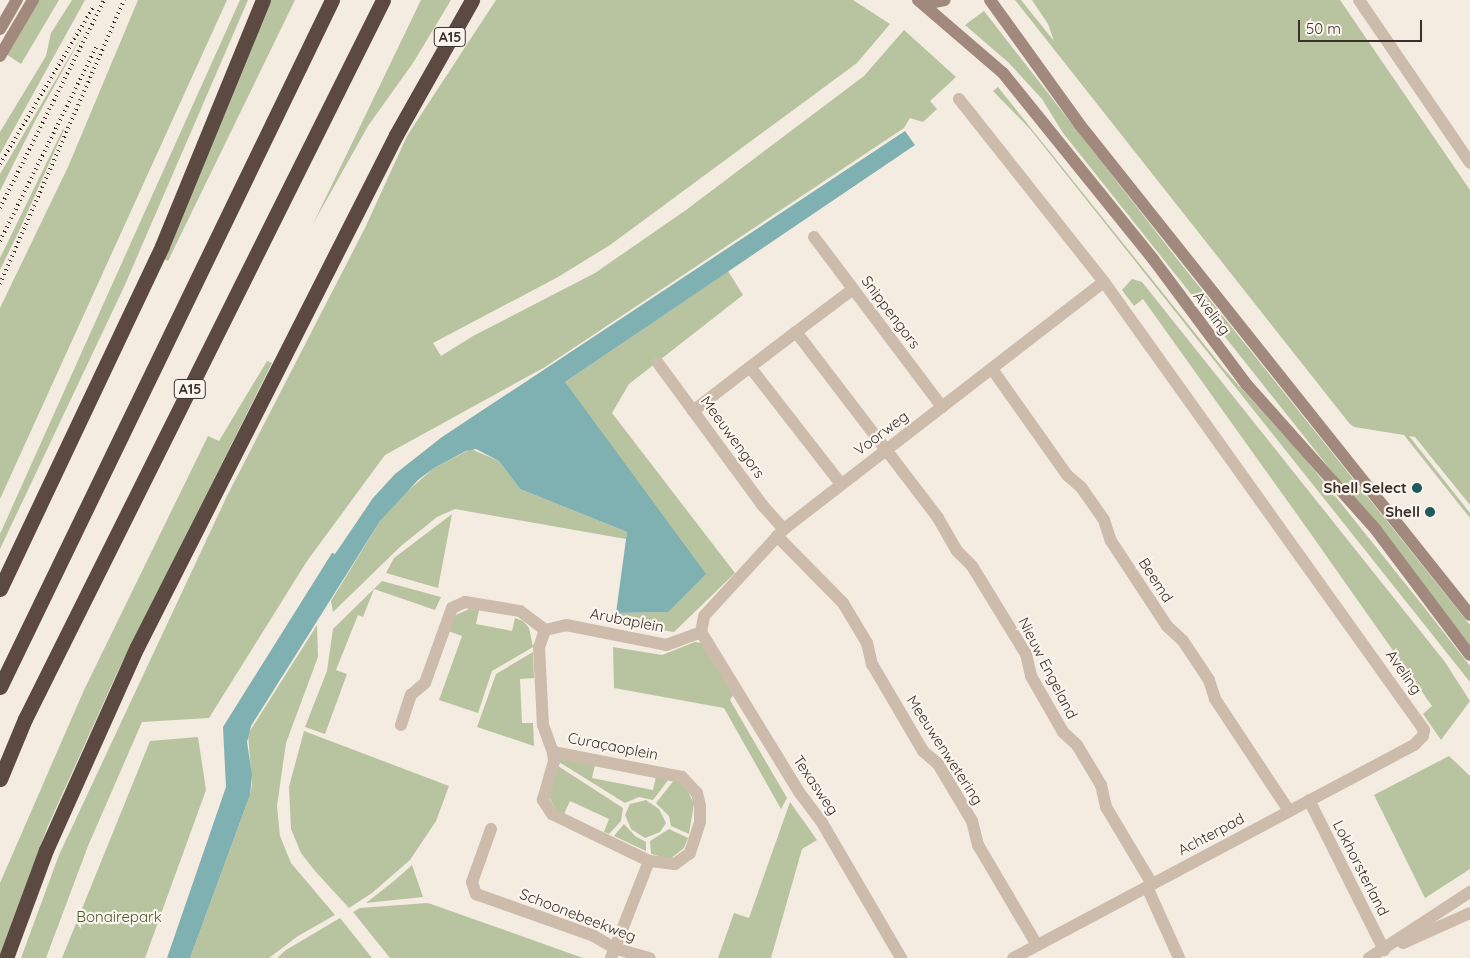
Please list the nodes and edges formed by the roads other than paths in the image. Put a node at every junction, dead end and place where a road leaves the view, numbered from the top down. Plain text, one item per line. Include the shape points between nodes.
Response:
1 (17, 0) edge
2 (34, 0) edge
3 (263, 0) edge
4 (332, 0) edge
5 (383, 0) edge
6 (472, 0) edge
7 (945, 0) edge
8 (990, 0) edge
9 (1360, 0) edge
10 (921, 2) edge
11 (0, 29) edge
12 (0, 56) edge
13 (959, 99) dead end
14 (1470, 164) edge
15 (814, 237) dead end
16 (1104, 282) junction
17 (853, 289) junction
18 (796, 332) junction
19 (658, 363) dead end
20 (750, 367) junction
21 (992, 368) junction
22 (942, 407) junction
23 (693, 410) junction
24 (886, 450) junction
25 (841, 484) junction
26 (780, 532) junction
27 (0, 589) edge
28 (1470, 615) edge
29 (545, 630) junction
30 (701, 632) junction
31 (1470, 655) edge
32 (0, 686) edge
33 (401, 725) dead end
34 (1423, 736) joint
35 (553, 752) junction
36 (0, 779) edge
37 (1309, 800) junction
38 (1289, 811) junction
39 (491, 829) dead end
40 (649, 861) junction
41 (1149, 885) junction
42 (1470, 892) edge
43 (1470, 913) edge
44 (1037, 945) junction
45 (1384, 950) junction
46 (612, 953) edge
47 (6, 958) edge
48 (650, 958) edge
49 (901, 958) edge
50 (1013, 958) edge
51 (1179, 958) edge
52 (1371, 958) edge

1 - 11 main road
2 - 12 main road
3 - 27 highway via 162,246
4 - 32 highway
5 - 36 highway, A15 via 25,719
6 - 47 highway, A15 via 396,135 141,639 57,825
7 - 10 main road
8 - 28 main road, Aveling via 1080,125
9 - 14 street
10 - 31 main road, Aveling via 1003,73 1147,251 1247,386 1376,530
13 - 16 street, Aveling
15 - 17 street, Snippengors
16 - 21 street, Voorweg
16 - 34 street, Aveling via 1421,723
17 - 18 street
17 - 22 street, Snippengors
18 - 20 street
18 - 24 street, Nieuw Engeland
19 - 23 street, Meeuwengors
20 - 23 street
20 - 25 street
21 - 22 street, Voorweg
21 - 38 street, Beemd via 1067,475 1081,487 1104,520 1111,541 1167,626 1183,641 1209,680 1215,699
22 - 24 street, Voorweg
23 - 26 street, Meeuwengors
24 - 25 street, Voorweg
24 - 41 street, Nieuw Engeland via 982,582 1026,654 1031,676 1063,732 1077,745 1101,785 1106,807
25 - 26 street, Voorweg
26 - 30 street, Voorweg via 704,616
26 - 44 street, Meeuwenwetering via 844,603 867,643 872,664 923,751 938,764 972,821 978,845
29 - 30 street, Arubaplein via 566,625 666,645
29 - 33 street via 520,611 465,602 455,605 448,615 425,683 411,695
29 - 35 street via 539,647 543,725
30 - 49 street, Texasweg via 799,792 821,821
34 - 37 street, Achterpad via 1414,745
35 - 40 street, Curaçaoplein via 554,761 544,794 548,811
35 - 40 street, Curaçaoplein via 675,774 691,785 700,806 700,822 690,853 675,864
37 - 38 street, Achterpad
37 - 45 street, Lokhorsterland
38 - 41 street, Achterpad
39 - 46 street, Schoonebeekweg via 472,882 473,891 594,936
40 - 46 street via 626,927
41 - 44 street, Achterpad
41 - 51 street, Nieuw Engeland
42 - 45 street
43 - 45 street
44 - 50 street, Achterpad
45 - 52 street
46 - 48 street, Schoonebeekweg

